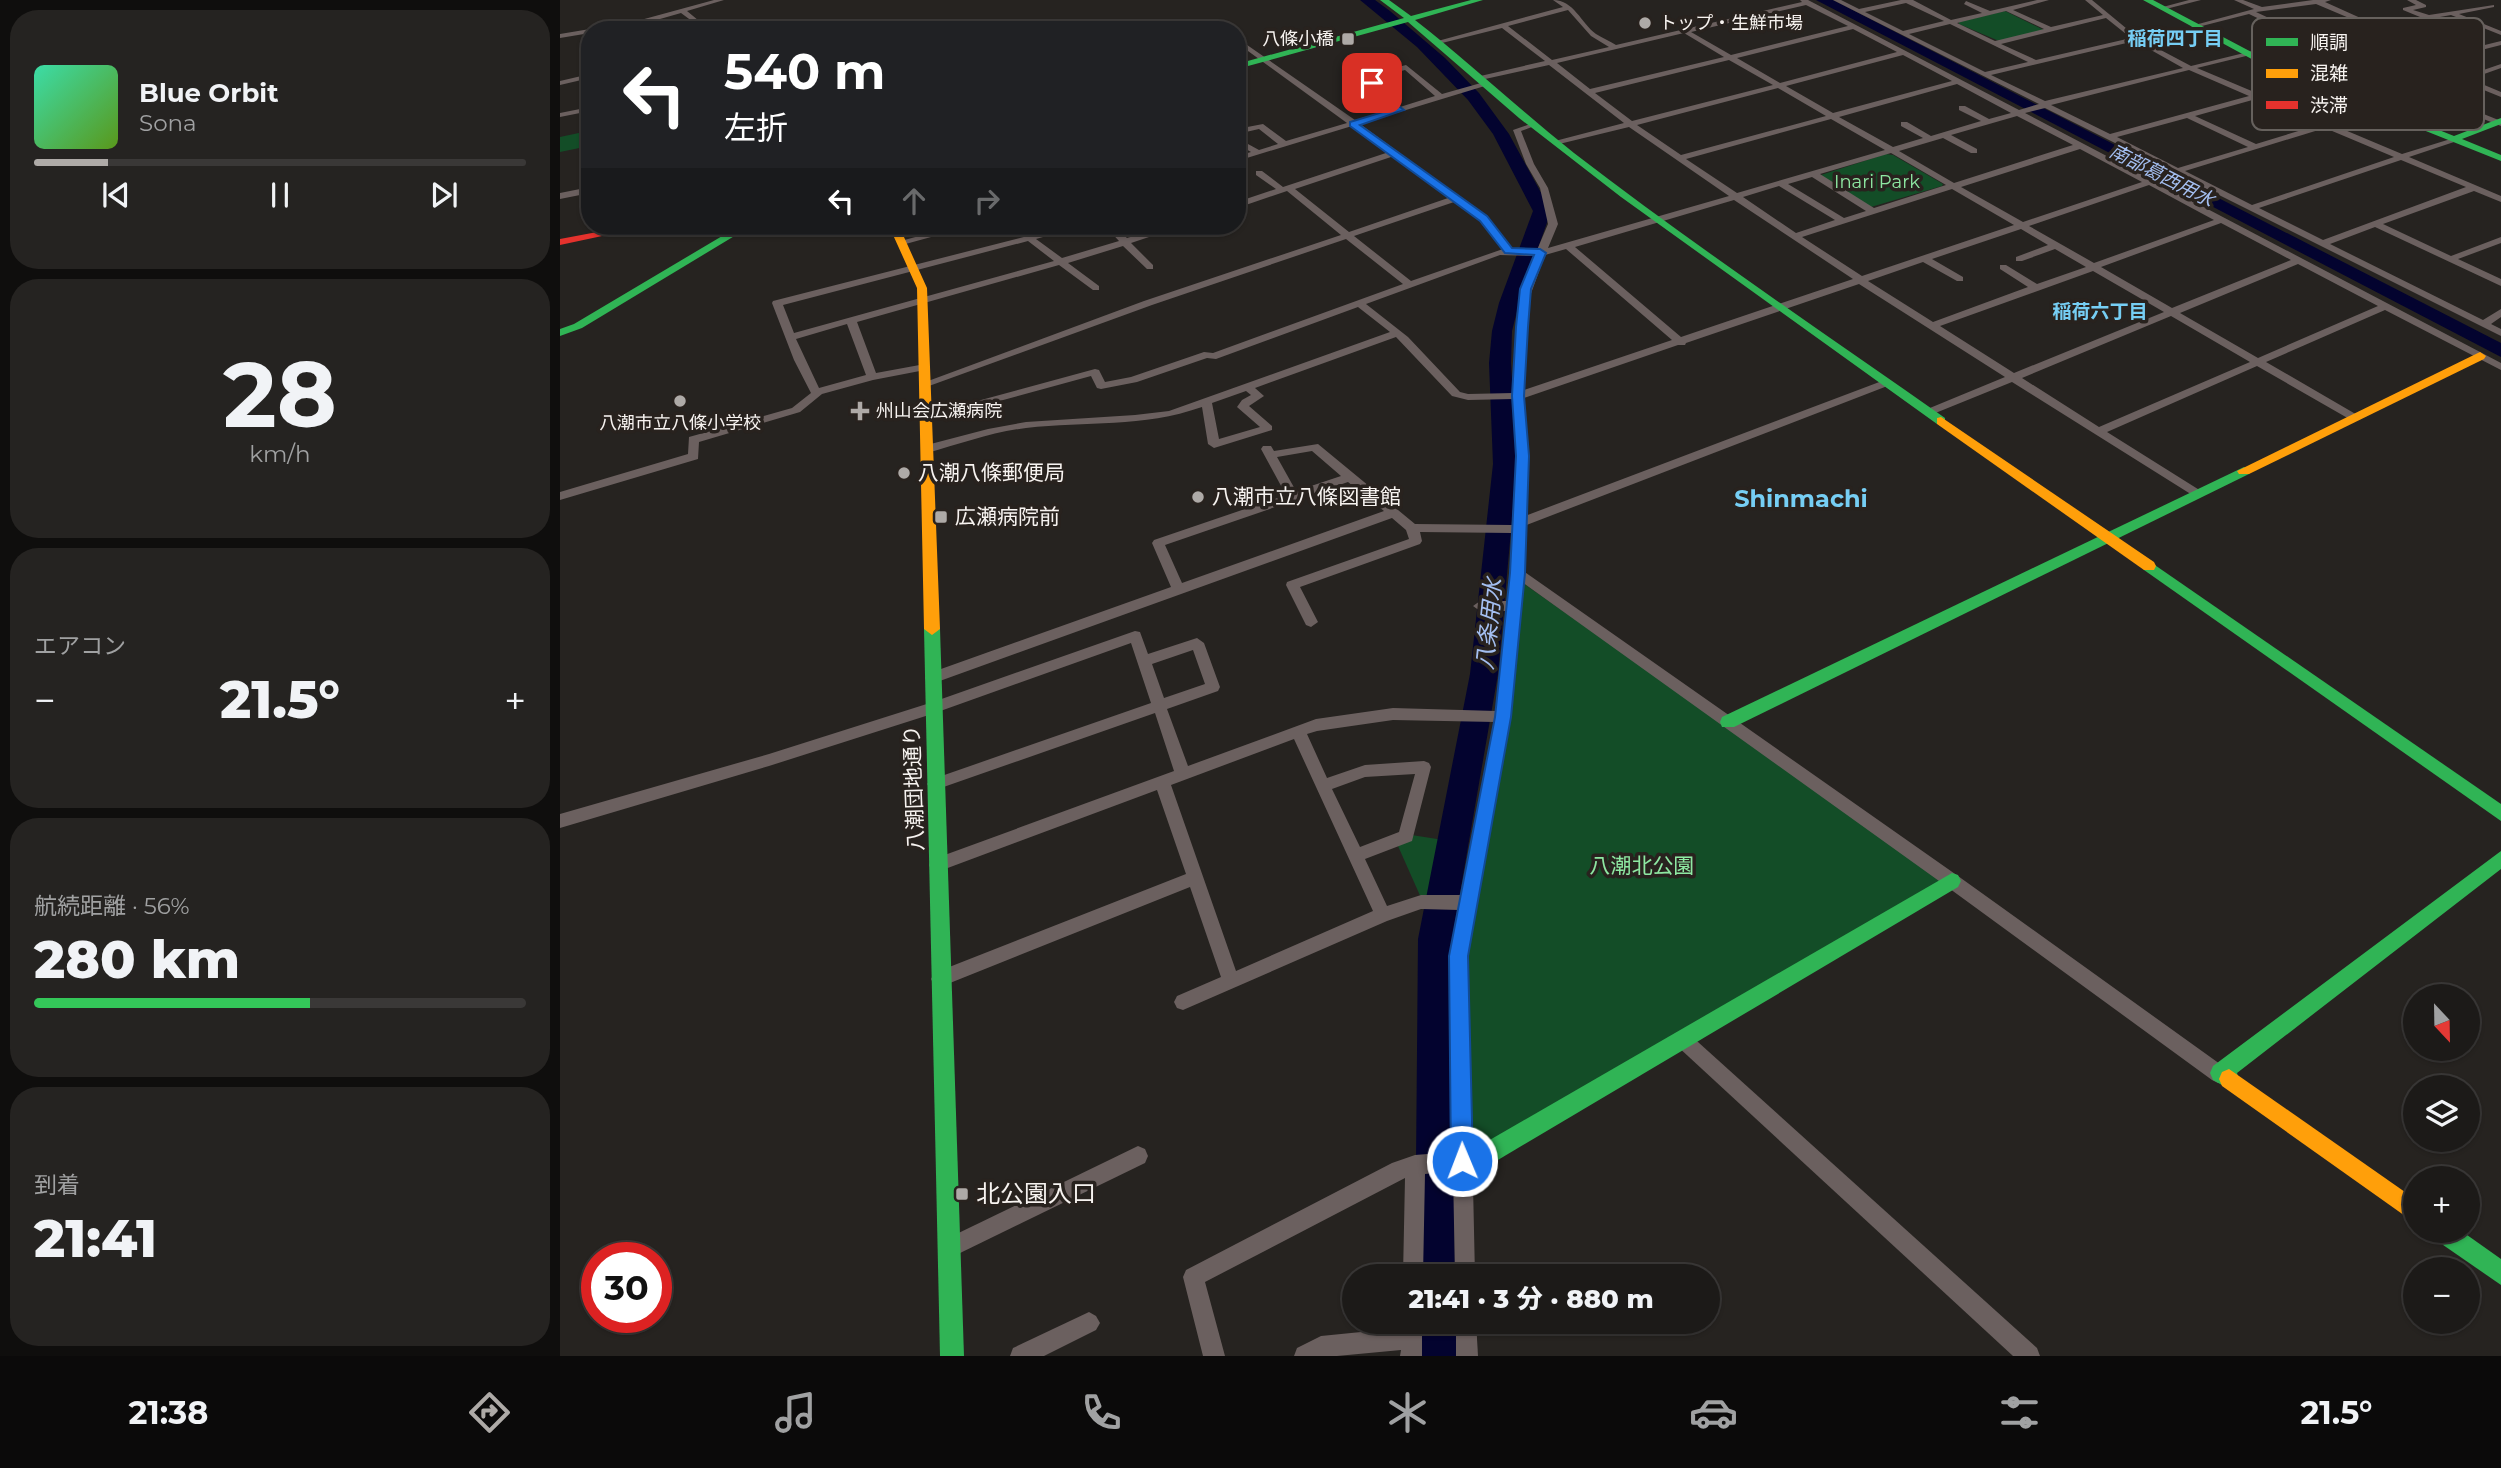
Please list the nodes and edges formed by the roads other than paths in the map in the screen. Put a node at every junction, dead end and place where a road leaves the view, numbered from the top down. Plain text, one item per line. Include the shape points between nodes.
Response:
1 (721, 0) edge
2 (1384, 0) edge
3 (1479, 0) edge
4 (1556, 0) edge
5 (1836, 0) edge
6 (2046, 0) edge
7 (2088, 0) edge
8 (2197, 0) edge
9 (2237, 0) edge
10 (2328, 0) edge
11 (2410, 0) edge
12 (2481, 0) edge
13 (1906, 1) edge
14 (2316, 1) edge
15 (1804, 2) edge
16 (1966, 2) dead end
17 (2028, 2) edge
18 (2154, 4) edge
19 (2492, 6) junction
20 (1569, 8) junction
21 (678, 9) junction
22 (2006, 9) junction
23 (2261, 9) junction
24 (1858, 11) junction
25 (2501, 11) edge
26 (2250, 12) junction
27 (1989, 13) junction
28 (2451, 13) junction
29 (2108, 16) junction
30 (1410, 18) junction
31 (2262, 18) edge
32 (2355, 18) edge
33 (2428, 18) joint
34 (2464, 18) edge
35 (639, 21) edge
36 (696, 21) edge
37 (1952, 22) junction
38 (1503, 25) junction
39 (2194, 26) junction
40 (2484, 26) edge
41 (1853, 27) junction
42 (2051, 30) junction
43 (581, 32) edge
44 (1685, 32) junction
45 (1903, 33) junction
46 (2501, 33) edge
47 (560, 36) edge
48 (2136, 39) junction
49 (1438, 42) junction
50 (1996, 43) junction
51 (2501, 43) edge
52 (2486, 46) joint
53 (1246, 47) edge
54 (1615, 47) junction
55 (2501, 51) edge
56 (2252, 53) edge
57 (1903, 54) junction
58 (2247, 54) junction
59 (2252, 56) edge
60 (1730, 57) junction
61 (1262, 60) junction
62 (1551, 62) junction
63 (2034, 62) junction
64 (1246, 64) edge
65 (2501, 66) edge
66 (2191, 68) junction
67 (2484, 72) edge
68 (1984, 74) junction
69 (581, 78) edge
70 (1482, 81) junction
71 (1957, 82) junction
72 (560, 83) edge
73 (1778, 85) junction
74 (2484, 87) edge
75 (1589, 92) junction
76 (2252, 94) edge
77 (2501, 94) edge
78 (1441, 97) junction
79 (2252, 97) edge
80 (2045, 104) junction
81 (1962, 108) dead end
82 (1400, 110) junction
83 (581, 111) edge
84 (2018, 113) junction
85 (560, 115) edge
86 (2188, 115) junction
87 (1832, 116) junction
88 (1989, 122) junction
89 (1353, 124) junction
90 (1630, 124) junction
91 (1904, 124) dead end
92 (1533, 125) junction
93 (1246, 130) edge
94 (2310, 130) edge
95 (2338, 130) edge
96 (2431, 130) edge
97 (2480, 130) edge
98 (1944, 135) junction
99 (2109, 136) junction
100 (1930, 139) junction
101 (2454, 139) junction
102 (1558, 143) junction
103 (1246, 145) edge
104 (1285, 145) junction
105 (2080, 146) junction
106 (2255, 147) junction
107 (1891, 150) junction
108 (1974, 151) dead end
109 (1259, 153) junction
110 (1395, 153) junction
111 (1246, 157) edge
112 (2402, 157) junction
113 (1680, 158) junction
114 (2501, 158) edge
115 (2178, 171) junction
116 (1259, 173) dead end
117 (1812, 173) junction
118 (2150, 182) junction
119 (1780, 183) junction
120 (1953, 186) junction
121 (2473, 188) junction
122 (1285, 189) junction
123 (581, 192) edge
124 (560, 196) edge
125 (1735, 196) junction
126 (1458, 198) junction
127 (2501, 199) edge
128 (1246, 202) edge
129 (2252, 208) junction
130 (1873, 211) junction
131 (1658, 219) junction
132 (2222, 219) junction
133 (1843, 221) junction
134 (2375, 224) junction
135 (2022, 226) junction
136 (597, 235) edge
137 (731, 235) edge
138 (898, 235) edge
139 (930, 235) edge
140 (1041, 235) edge
141 (1118, 235) edge
142 (1150, 235) edge
143 (1350, 235) junction
144 (1795, 236) junction
145 (1029, 238) junction
146 (2501, 240) edge
147 (560, 242) edge
148 (902, 242) junction
149 (1126, 243) junction
150 (2323, 243) junction
151 (2056, 245) junction
152 (1568, 246) junction
153 (1509, 251) junction
154 (1540, 253) junction
155 (1925, 259) junction
156 (2019, 259) dead end
157 (2451, 259) junction
158 (2299, 260) junction
159 (1060, 262) junction
160 (2093, 266) junction
161 (1150, 267) dead end
162 (2003, 267) dead end
163 (914, 268) junction
164 (1960, 279) dead end
165 (1862, 281) junction
166 (2501, 283) edge
167 (1410, 285) junction
168 (1096, 288) dead end
169 (2036, 288) junction
170 (923, 300) junction
171 (1359, 303) junction
172 (2386, 306) junction
173 (1781, 309) junction
174 (2171, 312) junction
175 (2501, 312) edge
176 (851, 320) junction
177 (2484, 324) junction
178 (1932, 326) junction
179 (560, 333) edge
180 (2501, 333) edge
181 (1395, 334) junction
182 (790, 337) junction
183 (1681, 343) junction
184 (2480, 356) junction
185 (2258, 362) junction
186 (2501, 367) edge
187 (925, 375) junction
188 (2012, 376) junction
189 (872, 377) junction
190 (1886, 383) junction
191 (1247, 387) junction
192 (816, 392) junction
193 (1518, 396) junction
194 (1206, 401) junction
195 (1928, 412) junction
196 (926, 418) junction
197 (2355, 418) junction
198 (2099, 431) junction
199 (927, 449) junction
200 (1350, 477) junction
201 (2197, 494) junction
202 (560, 496) edge
203 (1293, 496) junction
204 (1392, 513) junction
205 (1516, 527) junction
206 (1412, 528) junction
207 (2107, 537) junction
208 (1518, 573) junction
209 (1178, 589) junction
210 (1480, 606) dead end
211 (1508, 606) junction
212 (1311, 622) dead end
213 (1145, 661) junction
214 (932, 678) junction
215 (1159, 706) junction
216 (932, 707) junction
217 (1497, 717) junction
218 (1728, 722) junction
219 (1298, 731) junction
220 (1183, 774) junction
221 (1162, 782) junction
222 (935, 784) junction
223 (1323, 786) junction
224 (2501, 814) edge
225 (560, 821) edge
226 (1357, 855) junction
227 (2501, 859) edge
228 (937, 864) junction
229 (1193, 878) junction
230 (1952, 881) junction
231 (1468, 903) junction
232 (1383, 915) junction
233 (940, 979) junction
234 (1231, 982) junction
235 (1183, 1002) dead end
236 (1682, 1039) junction
237 (2220, 1073) junction
238 (1138, 1156) dead end
239 (1420, 1164) junction
240 (1462, 1164) junction
241 (2403, 1203) edge
242 (2459, 1243) edge
243 (949, 1248) junction
244 (1414, 1264) edge
245 (1465, 1264) edge
246 (2501, 1273) edge
247 (1089, 1322) dead end
248 (1466, 1334) edge
249 (1411, 1338) edge
250 (952, 1356) edge
251 (1021, 1356) edge
252 (1214, 1356) edge
253 (1305, 1356) edge
254 (1467, 1356) edge
255 (2029, 1356) edge

1 - 21 street
2 - 30 street
3 - 30 street
4 - 20 street
5 - 24 street
6 - 17 street
7 - 29 street
8 - 18 street
9 - 23 street
10 - 14 street
11 - 33 street via 2424,6 2405,9
12 - 19 street
13 - 24 street
13 - 37 street
14 - 23 street
14 - 32 street
15 - 41 street
15 - 44 street
16 - 27 street
17 - 22 street
18 - 39 street
19 - 25 street
19 - 28 street
20 - 38 street
20 - 54 street via 1592,34
21 - 35 street
21 - 36 street
22 - 27 street
22 - 42 street
23 - 26 street
24 - 45 street
26 - 31 street
26 - 39 street
27 - 37 street
28 - 33 street
28 - 34 street
29 - 42 street
29 - 48 street
30 - 49 street
30 - 61 street
37 - 45 street
37 - 50 street
38 - 49 street
38 - 62 street
39 - 58 street
40 - 46 street
41 - 57 street
41 - 60 street
42 - 50 street
43 - 47 street
44 - 54 street
44 - 60 street
45 - 68 street
48 - 63 street
48 - 66 street
49 - 70 street
50 - 63 street
51 - 52 street
52 - 55 street
53 - 61 street
54 - 62 street
56 - 58 street
57 - 71 street
57 - 73 street
58 - 59 street
58 - 66 street
60 - 73 street
60 - 75 street
61 - 64 street
61 - 89 street
62 - 70 street
62 - 75 street
63 - 68 street
65 - 67 street
66 - 76 street
66 - 80 street
68 - 80 street
69 - 72 street
70 - 78 street
70 - 92 street
71 - 84 street
71 - 87 street
73 - 87 street
73 - 90 street
74 - 77 street
75 - 90 street
78 - 82 street
78 - 82 street via 1406,67 1370,77 1380,91 1374,92
79 - 86 street
80 - 84 street
80 - 99 street
81 - 88 street
82 - 89 street
83 - 85 street
84 - 88 street
84 - 105 street
86 - 99 street
86 - 106 street
87 - 107 street
87 - 113 street
88 - 98 street
89 - 104 street
89 - 110 street
90 - 102 street
90 - 113 street
91 - 100 street
92 - 102 street
92 - 154 street via 1517,130 1544,188 1553,224
93 - 104 street via 1260,126
94 - 106 street
95 - 112 street
96 - 101 street
97 - 101 street
98 - 100 street
98 - 108 street
99 - 115 street
100 - 107 street
101 - 112 street
101 - 114 street
102 - 131 street
103 - 109 street
104 - 109 street
105 - 118 street
105 - 120 street
106 - 115 street
107 - 117 street
107 - 120 street
109 - 111 street
110 - 122 street
110 - 126 street
112 - 121 street
112 - 129 street
113 - 125 street
115 - 129 street
116 - 122 street
117 - 119 street
117 - 130 street
118 - 132 street
118 - 135 street
119 - 125 street
119 - 133 street
120 - 130 street
120 - 135 street
121 - 127 street
121 - 134 street
122 - 128 street
122 - 143 street
123 - 124 street
125 - 131 street
125 - 144 street
126 - 143 street
126 - 153 street
129 - 150 street
130 - 133 street
131 - 152 street
131 - 173 street
132 - 158 street
132 - 160 street
133 - 144 street
134 - 150 street
134 - 157 street
135 - 151 street
135 - 155 street
136 - 147 street
137 - 179 street
138 - 148 street, 八潮団地通り
139 - 148 street
140 - 145 street
141 - 149 street
142 - 149 street
143 - 167 street
143 - 187 street
144 - 165 street
145 - 159 street
145 - 163 street
146 - 157 street
148 - 163 street, 八潮団地通り
149 - 159 street
149 - 161 street
150 - 177 street
151 - 156 street
151 - 160 street
152 - 154 street
152 - 183 street
153 - 154 street
153 - 167 street
154 - 193 street via 1526,289
155 - 164 street
155 - 165 street
157 - 166 street
158 - 172 street
158 - 174 street
159 - 168 street
159 - 170 street
160 - 169 street
160 - 174 street
162 - 169 street
163 - 170 street, 八潮団地通り
163 - 182 street via 777,303
165 - 173 street
165 - 178 street
167 - 171 street
169 - 178 street
170 - 176 street
170 - 187 street, 八潮団地通り
171 - 181 street
171 - 196 street via 1133,380 1101,386 1095,372
172 - 184 street
172 - 185 street
173 - 183 street
173 - 190 street
174 - 185 street
174 - 188 street
175 - 177 street
176 - 182 street
176 - 189 street
177 - 180 street
178 - 188 street
181 - 191 street
181 - 193 street via 1456,394
182 - 192 street
183 - 193 street
184 - 186 street
184 - 197 street
185 - 197 street
185 - 198 street
187 - 189 street
187 - 196 street, 八潮団地通り
188 - 195 street
188 - 198 street
189 - 192 street
190 - 195 street
190 - 205 street
191 - 194 street
191 - 194 street via 1259,396 1243,407 1268,428 1214,444
192 - 202 street via 796,410 693,440 694,456
193 - 205 street via 1522,456
194 - 199 street via 1137,421 1027,425
195 - 207 street
196 - 199 street, 八潮団地通り
197 - 201 street
198 - 201 street
199 - 214 street, 八潮団地通り
200 - 203 street
200 - 203 street via 1314,447 1268,452
200 - 204 street
201 - 207 street
203 - 209 street via 1158,543
204 - 206 street
204 - 209 street
205 - 206 street
205 - 208 street
206 - 212 street via 1416,541 1292,585
207 - 218 street
207 - 224 street
208 - 211 street
208 - 218 street
209 - 214 street
210 - 211 street
211 - 217 street
213 - 215 street
213 - 215 street via 1197,643 1213,687
213 - 216 street via 1135,636
214 - 216 street, 八潮団地通り
215 - 220 street
215 - 222 street
216 - 222 street, 八潮団地通り
216 - 225 street
217 - 219 street via 1365,717
217 - 231 street
218 - 230 street
219 - 220 street
219 - 223 street
220 - 221 street
221 - 228 street
221 - 229 street
222 - 228 street, 八潮団地通り
223 - 226 street
223 - 226 street via 1365,771 1424,767 1406,836
226 - 232 street
227 - 237 street
228 - 233 street, 八潮団地通り
229 - 233 street
229 - 234 street
230 - 236 street
230 - 237 street
231 - 232 street via 1421,902
231 - 240 street via 1459,956
232 - 234 street
233 - 243 street, 八潮団地通り
234 - 235 street
236 - 240 street
236 - 255 street
237 - 241 street
238 - 243 street
239 - 240 street
239 - 244 street
239 - 252 street via 1399,1170 1192,1277
240 - 245 street
242 - 246 street
243 - 250 street, 八潮団地通り
247 - 251 street
248 - 254 street
249 - 253 street via 1321,1347

